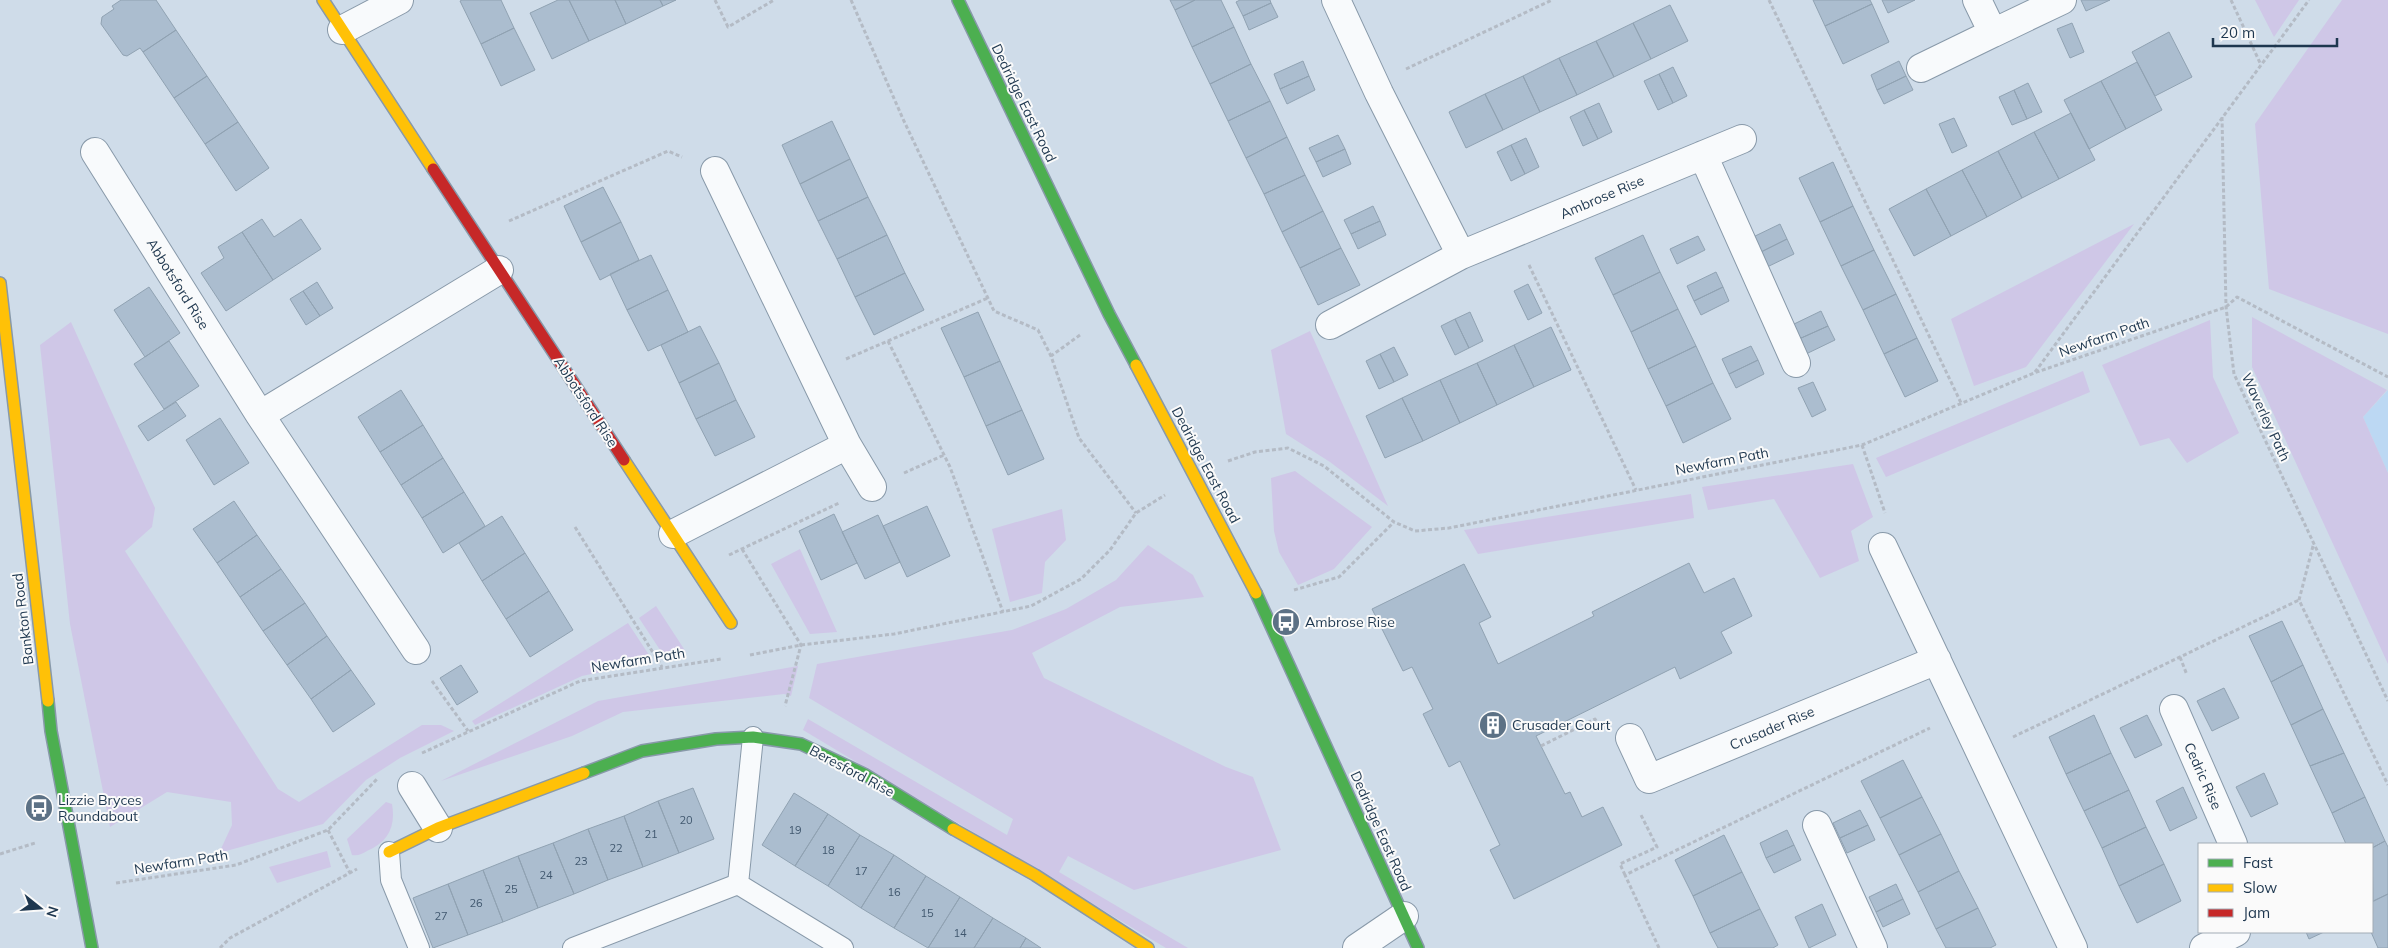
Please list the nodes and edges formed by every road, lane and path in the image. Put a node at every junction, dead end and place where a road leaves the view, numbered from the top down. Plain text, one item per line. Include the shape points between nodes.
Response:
1 (323, 0) edge
2 (399, 0) edge
3 (716, 0) edge
4 (774, 0) edge
5 (851, 0) edge
6 (958, 0) edge
7 (1336, 0) edge
8 (1552, 0) edge
9 (1769, 0) edge
10 (1977, 0) edge
11 (2062, 0) edge
12 (2231, 0) edge
13 (2309, 0) edge
14 (342, 30) junction
15 (1993, 33) junction
16 (2261, 65) junction
17 (1921, 68) dead end
18 (1375, 84) junction
19 (2222, 118) junction
20 (1742, 139) dead end
21 (95, 152) dead end
22 (1703, 155) junction
23 (715, 171) joint
24 (1514, 233) junction
25 (477, 236) junction
26 (1461, 256) junction
27 (499, 270) junction
28 (0, 284) edge
29 (988, 298) junction
30 (2226, 307) junction
31 (1109, 314) junction
32 (1330, 325) dead end
33 (888, 341) junction
34 (1051, 356) junction
35 (1796, 363) dead end
36 (812, 373) junction
37 (2034, 373) junction
38 (2388, 377) edge
39 (1962, 404) junction
40 (260, 415) junction
41 (847, 445) junction
42 (1862, 445) junction
43 (944, 455) junction
44 (1228, 461) dead end
45 (872, 487) junction
46 (1636, 490) junction
47 (1170, 492) dead end
48 (1136, 513) junction
49 (1394, 522) junction
50 (575, 527) dead end
51 (673, 534) junction
52 (2313, 545) junction
53 (1883, 547) joint
54 (742, 548) junction
55 (696, 570) junction
56 (1260, 600) junction
57 (2299, 600) junction
58 (1003, 612) junction
59 (731, 623) dead end
60 (801, 645) junction
61 (416, 650) joint
62 (741, 656) dead end
63 (731, 658) dead end
64 (1937, 660) junction
65 (662, 668) junction
66 (2388, 701) edge
67 (2174, 709) dead end
68 (1962, 712) junction
69 (468, 731) junction
70 (753, 737) junction
71 (1630, 738) dead end
72 (776, 741) junction
73 (1981, 752) junction
74 (416, 756) dead end
75 (383, 775) dead end
76 (2388, 785) edge
77 (412, 786) dead end
78 (1817, 825) dead end
79 (438, 828) junction
80 (328, 830) junction
81 (2233, 843) edge
82 (389, 852) joint
83 (1642, 854) dead end
84 (1625, 875) junction
85 (113, 884) dead end
86 (738, 884) junction
87 (1404, 916) junction
88 (2234, 933) edge
89 (92, 948) edge
90 (220, 948) edge
91 (419, 948) edge
92 (573, 948) edge
93 (843, 948) edge
94 (1148, 948) edge
95 (1357, 948) edge
96 (1418, 948) edge
97 (1659, 948) edge
98 (1873, 948) edge
99 (2073, 948) edge
100 (2204, 948) edge

1 - 14 street, Abbotsford Rise
2 - 14 street
3 - 4 path via 728,27
5 - 29 path
6 - 31 street, Dedridge East Road
7 - 18 street
8 - 18 path
9 - 39 path
10 - 15 street
11 - 15 street
12 - 16 path
13 - 16 path
14 - 25 street, Abbotsford Rise
15 - 17 street
16 - 19 path
18 - 26 street
19 - 30 path, Waverley Path
19 - 37 path
20 - 22 street, Ambrose Rise
21 - 40 street, Abbotsford Rise
22 - 24 street, Ambrose Rise
22 - 35 street
23 - 25 path via 668,151
23 - 36 street
24 - 26 street, Ambrose Rise
24 - 46 path
25 - 27 street, Abbotsford Rise
26 - 32 street, Ambrose Rise
27 - 40 street
27 - 51 street, Abbotsford Rise
28 - 89 street, Bankton Road via 51,730
29 - 33 path
29 - 34 path via 994,311 1038,330
30 - 37 path, Newfarm Path
30 - 38 path, Newfarm Path via 2237,297
30 - 52 path, Waverley Path via 2234,374
31 - 34 path
31 - 56 street, Dedridge East Road
33 - 36 path
33 - 43 path
34 - 48 path via 1079,438
36 - 41 street
37 - 39 path, Newfarm Path
39 - 42 path, Newfarm Path
40 - 61 street, Abbotsford Rise
41 - 45 street
41 - 51 street
42 - 46 path, Newfarm Path
42 - 53 path via 1889,526
43 - 45 path
43 - 58 path
44 - 49 path, Newfarm Path via 1255,452 1288,448 1324,466
45 - 54 path
46 - 49 path, Newfarm Path via 1449,528 1415,531
47 - 48 path
48 - 58 path via 1110,550 1081,579 1031,606
49 - 56 path via 1339,577
50 - 65 path
51 - 55 street, Abbotsford Rise
52 - 57 path
52 - 66 path, Waverley Path
53 - 64 street
54 - 55 path
54 - 60 path
55 - 59 street, Abbotsford Rise
56 - 87 street, Dedridge East Road
57 - 73 path
57 - 76 path
58 - 60 path via 894,634
60 - 62 path
60 - 72 path
61 - 69 path via 419,663
63 - 65 path, Newfarm Path
64 - 68 street
64 - 71 street, Crusader Rise via 1649,779
65 - 69 path, Newfarm Path via 580,681 528,707
67 - 81 street, Cedric Rise
68 - 73 street
68 - 84 path
69 - 74 path, Newfarm Path
70 - 72 street, Beresford Rise
70 - 79 street, Beresford Rise via 716,739 642,751
70 - 86 lane
72 - 94 street, Beresford Rise via 801,744 864,774 964,836 1035,875
73 - 99 street
75 - 80 path, Newfarm Path
77 - 79 street
78 - 98 street
79 - 82 street, Beresford Rise
80 - 85 path, Newfarm Path via 236,865
80 - 90 path via 350,873 230,938
82 - 91 lane via 391,880
83 - 84 path via 1620,864
84 - 97 path
86 - 92 lane
86 - 93 lane
87 - 95 street
87 - 96 street, Dedridge East Road
88 - 100 street

